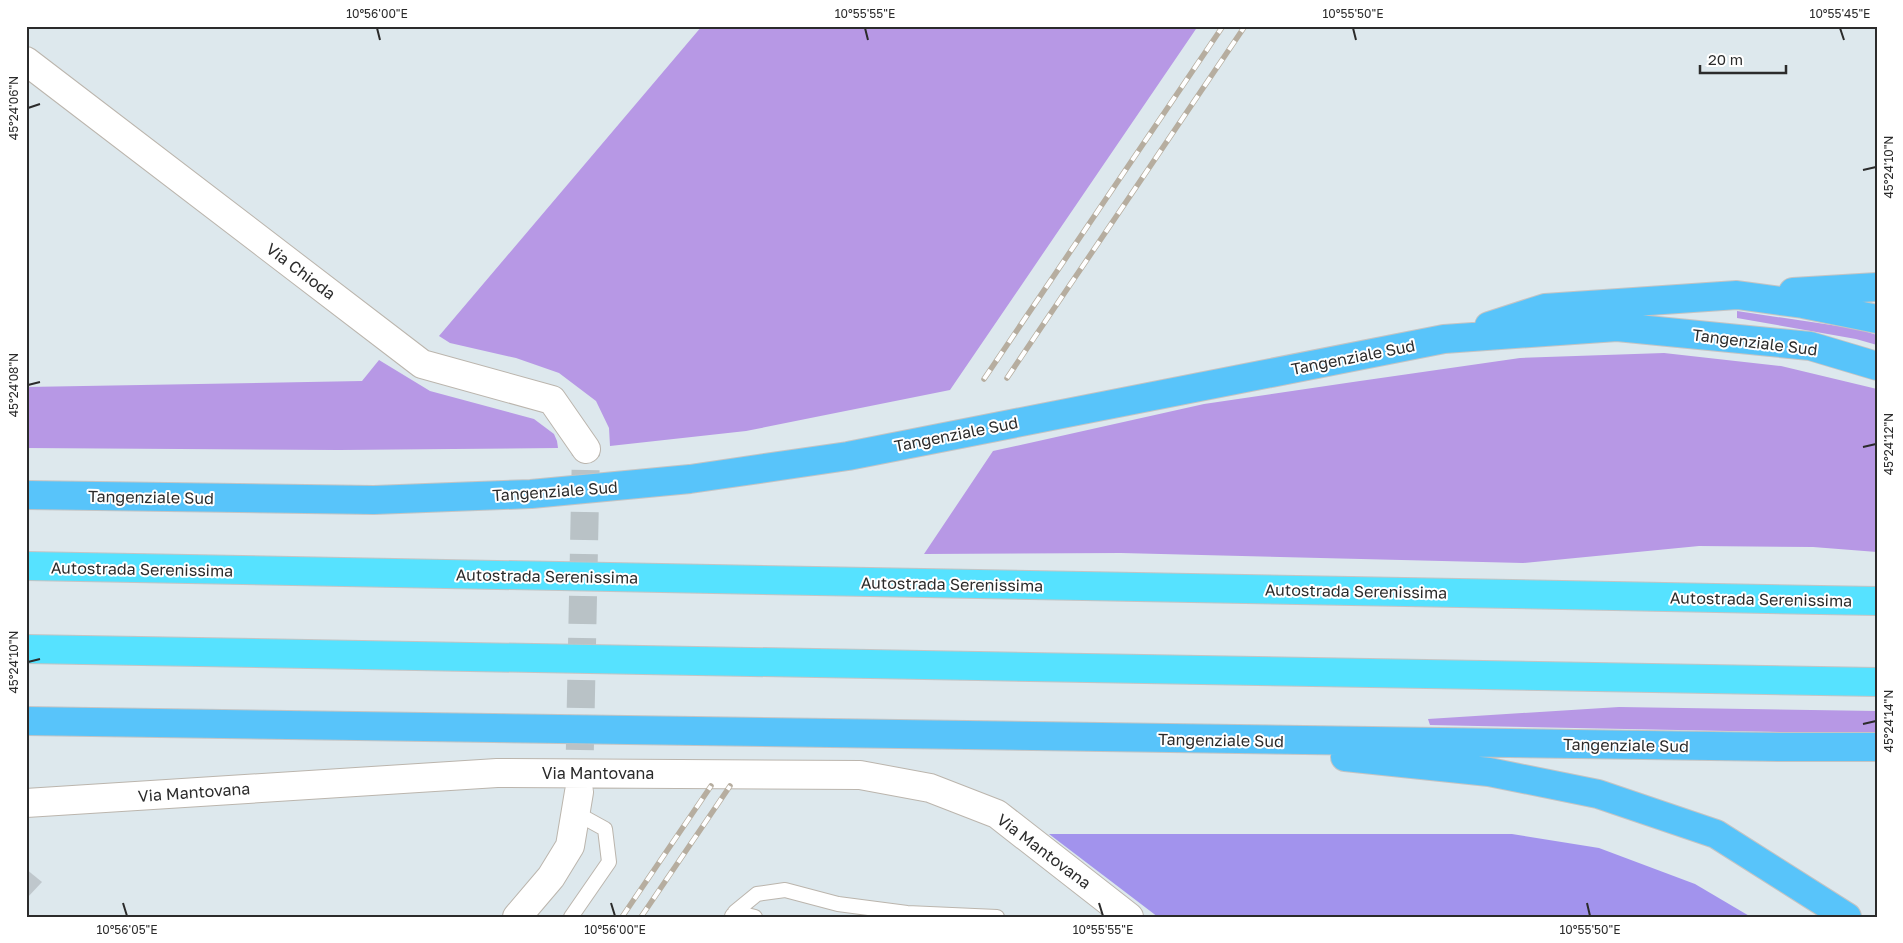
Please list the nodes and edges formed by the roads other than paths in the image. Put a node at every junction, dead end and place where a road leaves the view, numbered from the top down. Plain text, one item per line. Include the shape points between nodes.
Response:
1 (26, 61) edge
2 (1877, 287) edge
3 (1737, 295) junction
4 (1877, 319) edge
5 (1444, 339) junction
6 (1877, 366) edge
7 (586, 448) tunnel mouth
8 (26, 495) edge
9 (26, 566) edge
10 (1877, 601) edge
11 (26, 649) edge
12 (1877, 682) edge
13 (26, 721) edge
14 (1169, 739) junction
15 (1877, 747) edge
16 (26, 803) edge
17 (577, 803) joint
18 (733, 914) edge
19 (517, 917) edge
20 (571, 917) edge
21 (755, 917) edge
22 (997, 917) edge
23 (1129, 917) edge
24 (1847, 917) edge

1 - 7 street, Via Chioda via 422,364 552,400
2 - 3 highway
3 - 4 highway
3 - 5 highway via 1545,308
5 - 6 highway, Tangenziale Sud via 1618,327 1810,346
5 - 8 highway, Tangenziale Sud via 848,456 690,480 531,494 374,500
9 - 10 highway, Autostrada Serenissima
11 - 12 highway
13 - 14 highway, Tangenziale Sud
14 - 15 highway, Tangenziale Sud
14 - 24 highway via 1489,772 1598,794 1716,834
16 - 23 street, Via Mantovana via 497,773 860,775 930,788 997,814
17 - 19 street via 570,846 551,877
17 - 20 lane via 605,829 609,862
18 - 21 lane
18 - 22 lane via 757,894 785,890 838,904

